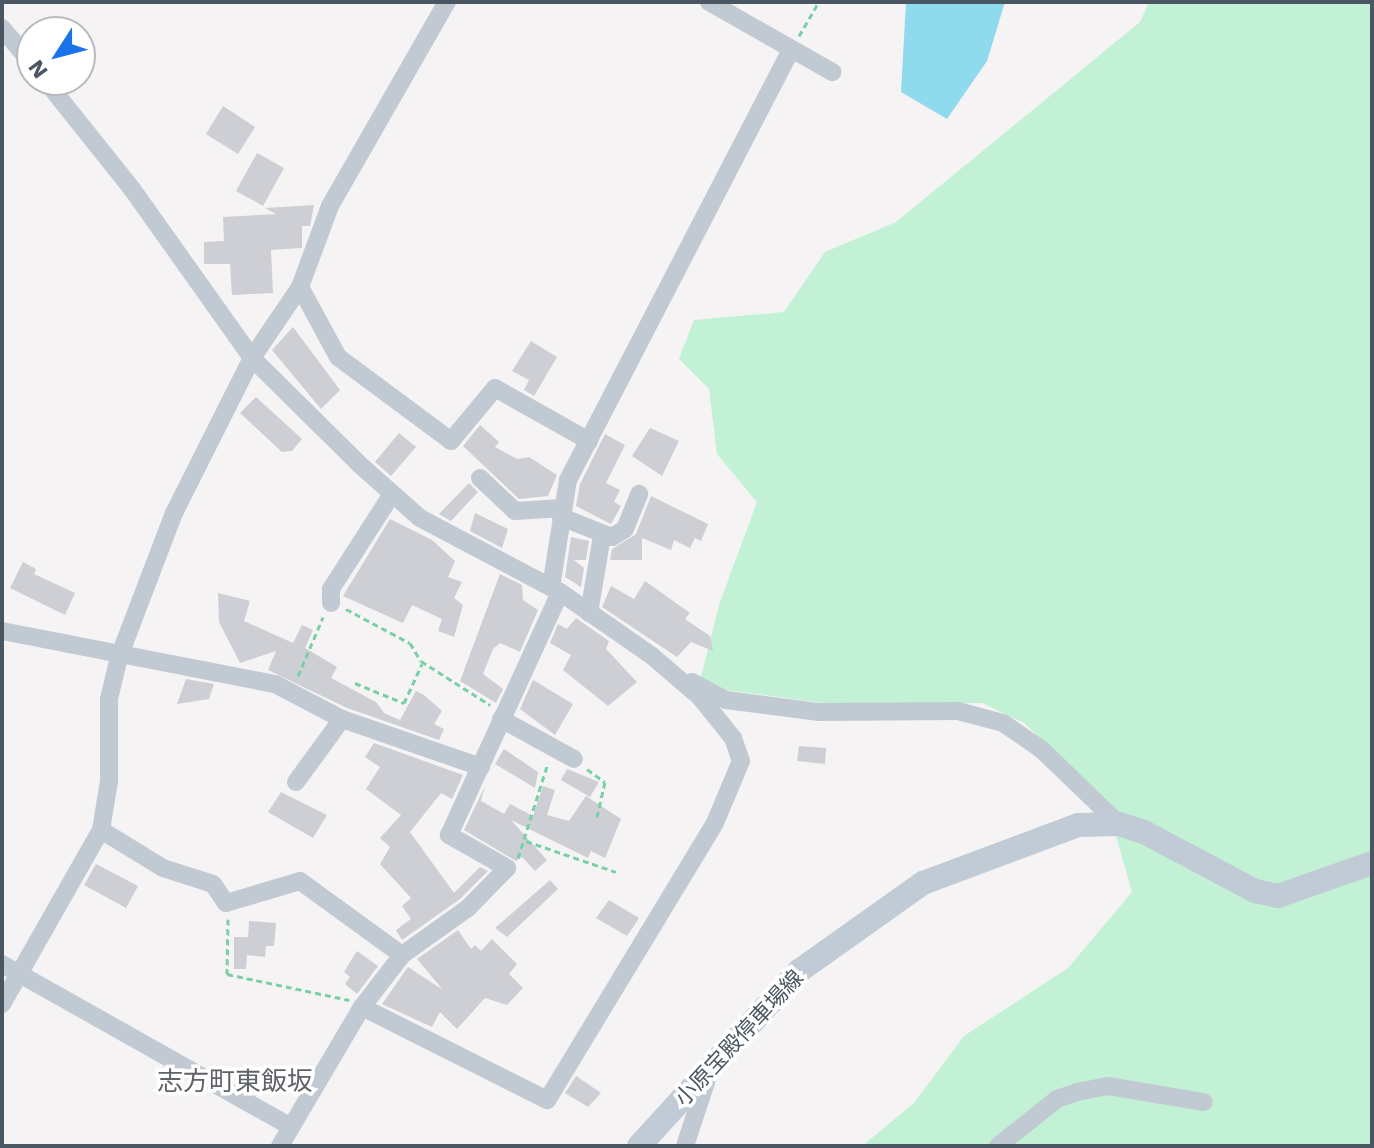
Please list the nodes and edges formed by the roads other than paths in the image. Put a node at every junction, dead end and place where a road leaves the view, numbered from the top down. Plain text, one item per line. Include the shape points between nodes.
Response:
1 (447, 2) edge
2 (709, 2) edge
3 (2, 28) edge
4 (16, 45) edge
5 (791, 49) junction
6 (832, 72) dead end
7 (58, 96) edge
8 (300, 287) junction
9 (252, 358) junction
10 (589, 441) junction
11 (480, 478) dead end
12 (392, 494) junction
13 (639, 494) dead end
14 (562, 512) junction
15 (602, 536) junction
16 (555, 590) junction
17 (331, 603) road end
18 (589, 613) junction
19 (2, 631) edge
20 (119, 657) junction
21 (666, 669) junction
22 (502, 716) junction
23 (342, 719) junction
24 (574, 759) road end
25 (481, 767) junction
26 (296, 782) dead end
27 (1119, 824) junction
28 (101, 830) junction
29 (1372, 863) edge
30 (402, 955) junction
31 (2, 964) edge
32 (20, 974) junction
33 (2, 1004) edge
34 (362, 1007) junction
35 (711, 1067) junction
36 (1204, 1102) dead end
37 (291, 1127) junction
38 (280, 1146) edge
39 (639, 1146) edge
40 (685, 1146) edge
41 (998, 1146) edge

1 - 8 street via 330,206
2 - 5 street
3 - 4 street
5 - 6 street
5 - 10 street
7 - 9 street via 141,201
8 - 9 street
8 - 10 street via 338,357 451,441 495,388
9 - 12 street
9 - 20 street via 174,513
10 - 14 street via 568,480
11 - 14 street via 515,511
12 - 16 street via 420,518
12 - 17 street via 331,589
13 - 15 street via 625,529
14 - 15 street
14 - 16 street
15 - 18 street
16 - 18 street
16 - 22 street
18 - 21 street
19 - 20 street
20 - 23 street via 250,677 292,690
20 - 28 street via 109,699 109,781
21 - 27 street via 726,700 819,712 958,711 1003,723 1041,749
21 - 34 street via 700,697 733,738 741,761 715,823 547,1100
22 - 24 street
22 - 25 street
23 - 25 street
23 - 26 street
25 - 30 street via 449,835 507,868 468,908
27 - 29 main road, 小原宝殿停車場線 via 1255,891 1278,896
27 - 35 main road, 小原宝殿停車場線 via 1078,825 923,883 799,971
28 - 30 street via 163,868 213,884 226,903 300,881
28 - 32 street
30 - 34 street
31 - 32 street
32 - 33 street
32 - 37 street
34 - 37 street
35 - 39 main road, 小原宝殿停車場線
35 - 40 street
36 - 41 street via 1108,1086 1077,1092 1057,1099
37 - 38 street

